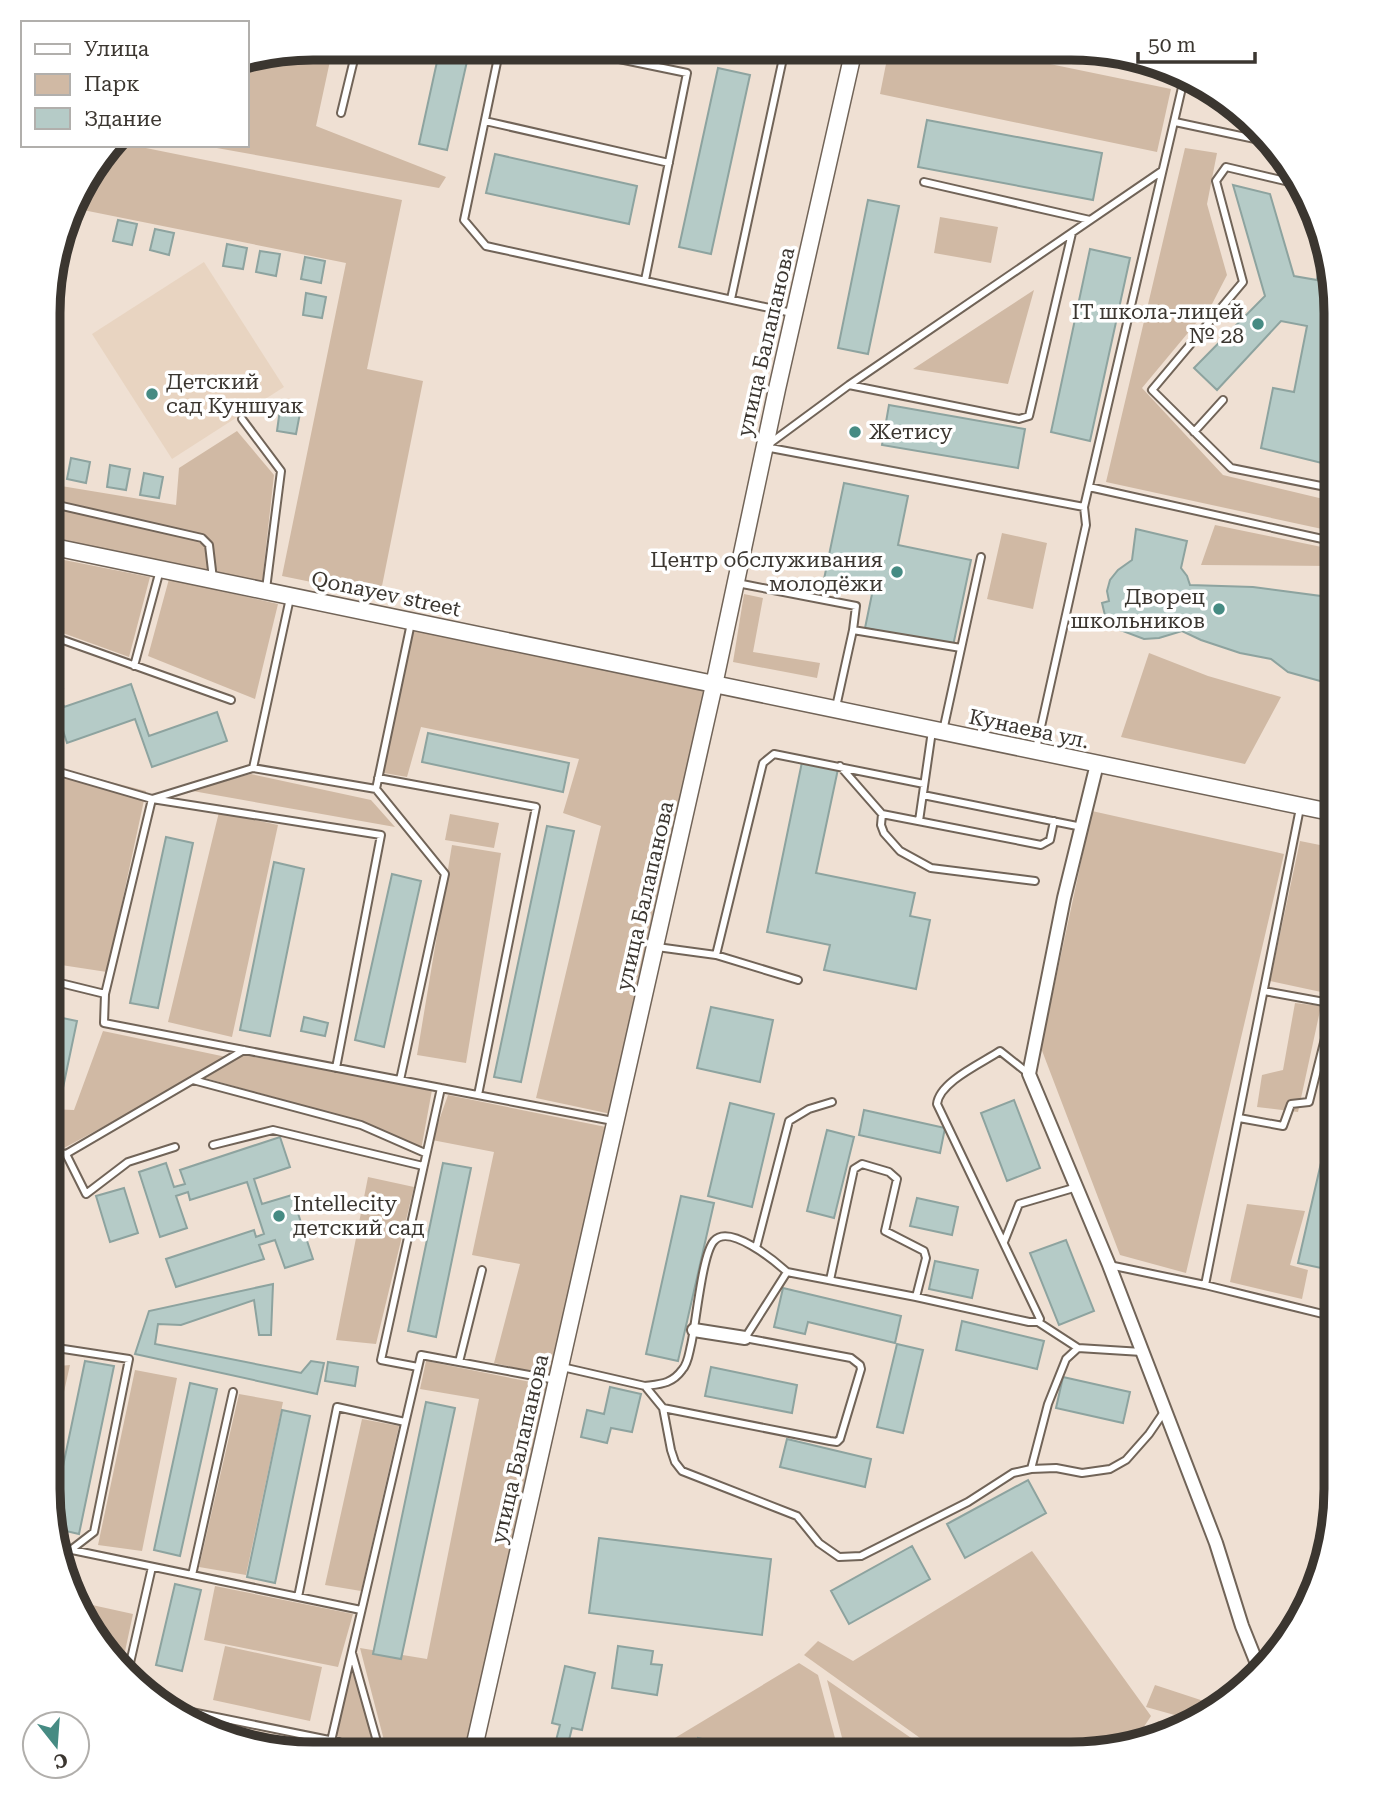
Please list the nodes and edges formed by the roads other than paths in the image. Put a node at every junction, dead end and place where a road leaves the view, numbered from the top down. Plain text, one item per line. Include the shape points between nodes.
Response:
1 (354, 60) edge
2 (498, 60) edge
3 (624, 60) edge
4 (783, 60) edge
5 (852, 60) edge
6 (1183, 86) edge
7 (341, 113) dead end
8 (485, 121) junction
9 (1175, 122) junction
10 (1254, 139) edge
11 (669, 163) junction
12 (1163, 171) junction
13 (1287, 181) edge
14 (924, 182) dead end
15 (1090, 220) junction
16 (1072, 232) junction
17 (645, 281) junction
18 (731, 299) junction
19 (794, 313) junction
20 (849, 385) junction
21 (1223, 400) dead end
22 (242, 419) dead end
23 (1194, 432) junction
24 (764, 447) junction
25 (1089, 487) junction
26 (1324, 487) edge
27 (60, 506) edge
28 (1084, 508) junction
29 (1324, 539) edge
30 (60, 548) edge
31 (981, 557) dead end
32 (161, 569) junction
33 (214, 581) junction
34 (736, 583) junction
35 (266, 591) junction
36 (290, 596) junction
37 (411, 621) junction
38 (853, 630) junction
39 (60, 639) edge
40 (961, 648) junction
41 (134, 666) junction
42 (714, 685) junction
43 (231, 700) dead end
44 (835, 710) junction
45 (938, 732) junction
46 (1036, 752) junction
47 (1097, 764) junction
48 (840, 766) junction
49 (253, 768) junction
50 (60, 772) edge
51 (378, 778) junction
52 (924, 784) junction
53 (376, 789) junction
54 (923, 795) junction
55 (152, 799) junction
56 (1301, 806) junction
57 (1324, 811) edge
58 (882, 814) junction
59 (919, 821) junction
60 (1054, 821) junction
61 (1082, 827) junction
62 (1035, 881) dead end
63 (655, 946) junction
64 (716, 956) junction
65 (798, 980) dead end
66 (60, 983) edge
67 (1264, 991) junction
68 (105, 994) junction
69 (1324, 1001) edge
70 (1324, 1045) edge
71 (244, 1050) junction
72 (336, 1068) junction
73 (1029, 1074) junction
74 (193, 1080) junction
75 (400, 1080) junction
76 (441, 1088) junction
77 (478, 1095) junction
78 (832, 1102) dead end
79 (1239, 1118) junction
80 (615, 1121) junction
81 (212, 1145) dead end
82 (175, 1147) dead end
83 (60, 1153) edge
84 (425, 1153) junction
85 (66, 1154) junction
86 (424, 1166) junction
87 (1077, 1187) junction
88 (1004, 1241) junction
89 (756, 1248) junction
90 (1109, 1265) junction
91 (482, 1270) dead end
92 (787, 1272) junction
93 (830, 1280) junction
94 (1205, 1285) junction
95 (916, 1297) junction
96 (1324, 1314) edge
97 (1038, 1322) junction
98 (694, 1330) junction
99 (745, 1338) junction
100 (60, 1348) edge
101 (1078, 1348) junction
102 (1142, 1352) junction
103 (458, 1362) junction
104 (418, 1367) junction
105 (558, 1373) junction
106 (645, 1386) junction
107 (233, 1392) dead end
108 (663, 1408) junction
109 (1164, 1412) junction
110 (405, 1422) junction
111 (1031, 1469) junction
112 (71, 1550) junction
113 (68, 1553) edge
114 (152, 1567) junction
115 (192, 1575) junction
116 (298, 1597) junction
117 (361, 1610) junction
118 (352, 1651) junction
119 (1256, 1660) edge
120 (130, 1663) edge
121 (196, 1713) edge
122 (331, 1741) junction
123 (339, 1742) edge
124 (377, 1742) edge
125 (475, 1742) edge

1 - 7 lane
2 - 8 lane
3 - 11 lane via 687,73
4 - 18 lane
5 - 19 street, улица Балапанова
6 - 9 lane
8 - 11 lane
8 - 17 lane via 464,220 486,246
9 - 10 lane
9 - 12 lane
11 - 17 lane
12 - 15 lane
12 - 25 lane
13 - 23 lane via 1226,167 1216,181 1243,282 1152,390
14 - 15 lane
15 - 16 lane
16 - 20 lane
16 - 20 lane via 1029,416 1018,418
17 - 18 lane
18 - 19 lane
19 - 24 street, улица Балапанова
20 - 24 lane
21 - 23 lane
22 - 35 lane via 281,471
23 - 26 lane via 1231,468
24 - 28 lane
24 - 34 street, улица Балапанова
25 - 28 lane
25 - 29 lane
27 - 33 lane via 202,538 209,545
28 - 46 lane via 1086,525
30 - 32 street, Qonayev street
31 - 40 lane
32 - 33 street, Qonayev street
32 - 41 lane
33 - 35 street, Qonayev street
34 - 38 lane via 856,606
34 - 42 street, улица Балапанова
35 - 36 street, Qonayev street
36 - 37 street, Qonayev street
36 - 49 lane
37 - 42 street, Qonayev street
37 - 51 lane
38 - 40 lane
38 - 44 lane
39 - 41 lane
40 - 45 lane
41 - 43 lane
42 - 44 street, Кунаева ул.
42 - 63 street, улица Балапанова
44 - 45 street, Кунаева ул.
45 - 46 street, Кунаева ул.
45 - 52 lane
46 - 47 street, Кунаева ул.
47 - 56 street, Кунаева ул.
47 - 61 street
48 - 52 lane
48 - 58 lane
48 - 64 lane via 775,754 762,763
49 - 53 lane
49 - 55 lane
50 - 55 lane
51 - 53 lane
51 - 77 lane via 536,807
52 - 54 lane
53 - 75 lane via 445,874
54 - 59 lane
54 - 60 lane
55 - 68 lane
55 - 72 lane via 381,835
56 - 57 street, Кунаева ул.
56 - 67 lane
58 - 59 lane
58 - 62 lane via 884,833 900,851 931,868
59 - 60 lane via 1041,845 1050,840
60 - 61 lane
61 - 73 street
63 - 64 lane
63 - 80 street, улица Балапанова
64 - 65 lane
66 - 68 lane
67 - 69 lane
67 - 79 lane
68 - 71 lane via 104,1023
70 - 79 lane via 1309,1102 1291,1104 1283,1126
71 - 72 lane
71 - 74 lane
72 - 75 lane
73 - 87 street
73 - 88 lane via 1000,1051 938,1095 937,1104
74 - 84 lane via 361,1125
74 - 85 lane
75 - 76 lane
76 - 77 lane
76 - 84 lane
77 - 80 lane
78 - 89 lane via 789,1121
79 - 94 lane
80 - 105 street, улица Балапанова
81 - 86 lane via 273,1130
82 - 85 lane via 128,1162 86,1194
83 - 85 lane
84 - 86 lane
86 - 104 lane via 381,1360
87 - 88 lane via 1019,1204
87 - 90 street
88 - 97 lane
89 - 92 lane
89 - 98 lane via 726,1236 712,1242
90 - 94 lane
90 - 102 street
91 - 103 lane
92 - 93 lane
92 - 99 lane
93 - 95 lane
93 - 95 lane via 854,1169 862,1164 897,1179 885,1231 924,1251
94 - 96 lane
95 - 97 lane
97 - 101 lane
98 - 99 street
98 - 106 lane via 685,1368 672,1381
99 - 108 lane via 851,1358 860,1365 837,1442
100 - 112 lane via 129,1359 94,1532
101 - 102 lane
101 - 111 lane via 1066,1359 1048,1404
102 - 109 street
103 - 104 lane via 421,1354
103 - 105 lane
104 - 110 lane
105 - 106 lane
105 - 125 street, улица Балапанова
106 - 108 lane
107 - 115 lane
108 - 111 lane via 671,1450 682,1471 797,1516 819,1543 839,1557 861,1556 968,1502 1013,1473
109 - 111 lane via 1126,1460 1110,1469 1082,1473
109 - 119 street
110 - 116 lane via 337,1406
110 - 117 lane
112 - 113 lane
112 - 114 lane
114 - 115 lane
114 - 120 lane
115 - 116 lane
116 - 117 lane
117 - 118 lane
118 - 122 lane
118 - 124 lane
121 - 122 lane
122 - 123 lane

